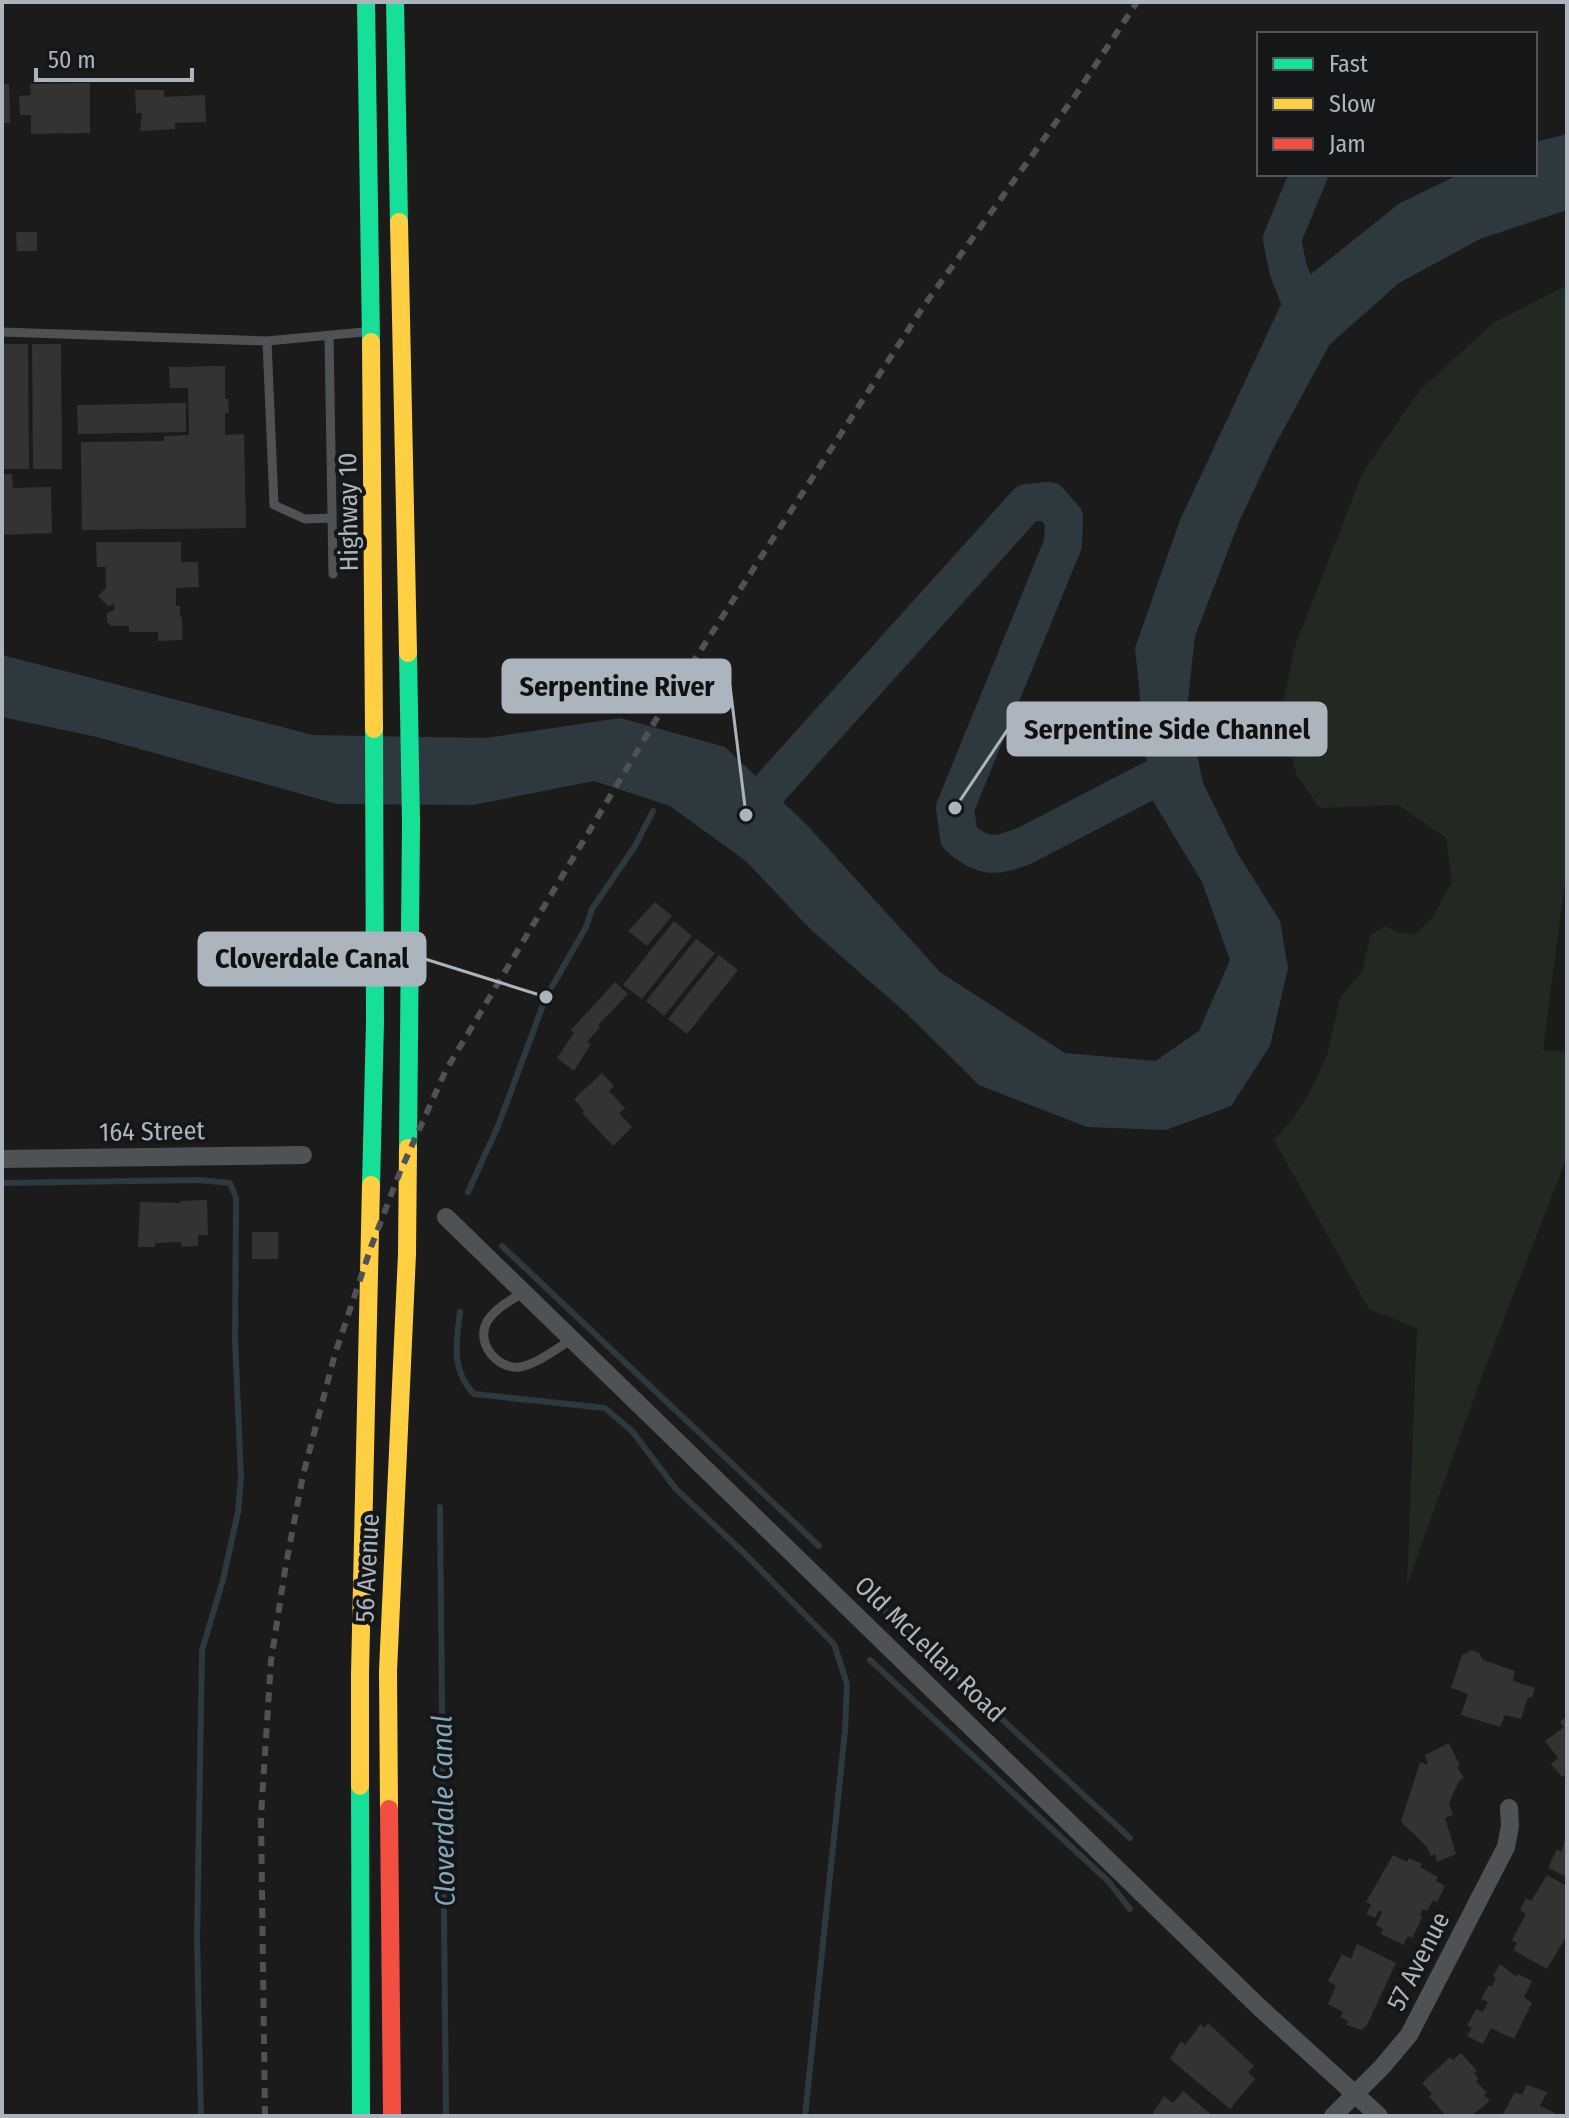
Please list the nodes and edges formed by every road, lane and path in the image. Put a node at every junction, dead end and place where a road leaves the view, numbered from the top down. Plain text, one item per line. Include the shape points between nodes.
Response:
1 (366, 2) edge
2 (395, 2) edge
3 (2, 332) edge
4 (371, 332) junction
5 (329, 335) junction
6 (267, 341) junction
7 (332, 518) junction
8 (333, 574) dead end
9 (375, 1022) joint
10 (303, 1155) dead end
11 (2, 1159) edge
12 (446, 1217) dead end
13 (522, 1293) junction
14 (571, 1340) junction
15 (1509, 1808) dead end
16 (1354, 2094) junction
17 (361, 2116) edge
18 (392, 2116) edge
19 (1333, 2116) edge
20 (1379, 2116) edge

1 - 4 highway, Highway 10
2 - 18 highway, 56 Avenue via 411,822 407,1254 388,1671
3 - 6 lane
4 - 5 lane
4 - 9 highway, Highway 10
5 - 6 lane
5 - 7 lane
6 - 7 lane via 274,505 305,519
7 - 8 lane
9 - 17 highway, 56 Avenue via 360,1674
10 - 11 street, 164 Street
12 - 13 street, Old McLellan Road
13 - 14 street, Old McLellan Road
13 - 14 lane via 486,1323 484,1337 495,1360 505,1366 527,1365
14 - 16 street, Old McLellan Road
15 - 16 street, 57 Avenue via 1506,1847 1419,2018 1397,2050
16 - 19 street, 57 Avenue
16 - 20 street, Old McLellan Road

